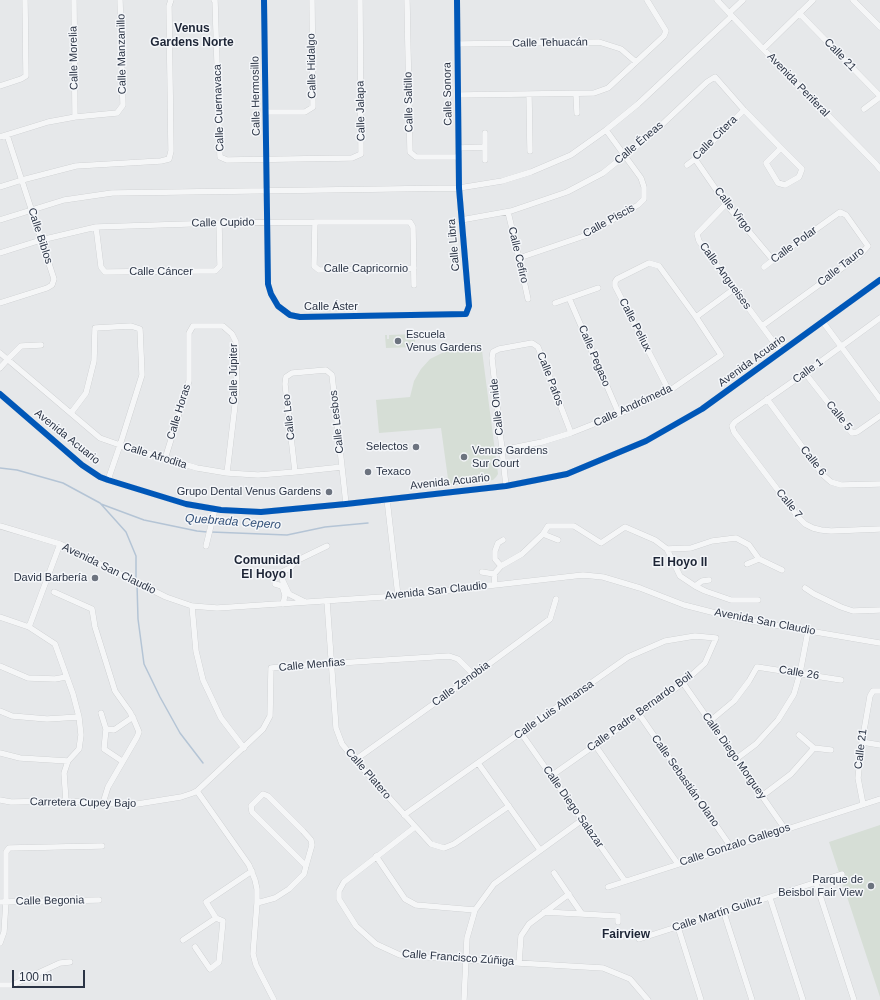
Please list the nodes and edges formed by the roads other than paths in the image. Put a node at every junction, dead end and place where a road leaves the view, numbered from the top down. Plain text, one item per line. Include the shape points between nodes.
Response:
1 (25, 0) edge
2 (74, 0) edge
3 (120, 0) edge
4 (171, 0) edge
5 (214, 0) edge
6 (264, 0) edge
7 (312, 0) edge
8 (360, 0) edge
9 (407, 0) edge
10 (457, 0) edge
11 (647, 0) edge
12 (717, 0) edge
13 (743, 0) edge
14 (813, 0) edge
15 (853, 0) edge
16 (799, 14) junction
17 (730, 15) junction
18 (880, 27) edge
19 (458, 44) junction
20 (763, 49) junction
21 (636, 62) junction
22 (0, 86) edge
23 (576, 94) junction
24 (459, 95) junction
25 (529, 95) junction
26 (880, 96) edge
27 (864, 109) dead end
28 (744, 110) junction
29 (266, 112) junction
30 (577, 113) dead end
31 (75, 117) junction
32 (606, 130) junction
33 (485, 133) dead end
34 (7, 135) junction
35 (0, 137) edge
36 (485, 147) junction
37 (459, 148) junction
38 (781, 148) junction
39 (530, 151) dead end
40 (625, 156) junction
41 (459, 157) junction
42 (223, 158) joint
43 (695, 159) junction
44 (266, 160) junction
45 (486, 160) dead end
46 (878, 162) edge
47 (687, 165) dead end
48 (880, 169) edge
49 (22, 180) junction
50 (0, 187) edge
51 (459, 188) junction
52 (267, 191) junction
53 (726, 204) junction
54 (32, 209) junction
55 (508, 212) junction
56 (0, 220) edge
57 (462, 220) junction
58 (315, 222) junction
59 (219, 223) junction
60 (267, 223) junction
61 (823, 224) joint
62 (96, 227) junction
63 (41, 240) junction
64 (0, 253) edge
65 (519, 258) junction
66 (773, 260) junction
67 (764, 267) dead end
68 (414, 268) junction
69 (637, 269) joint
70 (880, 280) edge
71 (414, 285) dead end
72 (598, 288) dead end
73 (734, 289) junction
74 (569, 298) junction
75 (528, 299) dead end
76 (469, 300) joint
77 (0, 303) edge
78 (555, 303) dead end
79 (696, 317) junction
80 (879, 321) edge
81 (823, 322) junction
82 (762, 326) junction
83 (189, 341) joint
84 (41, 345) dead end
85 (841, 346) junction
86 (494, 352) joint
87 (781, 352) junction
88 (0, 353) edge
89 (8, 359) junction
90 (0, 368) edge
91 (299, 372) joint
92 (805, 373) junction
93 (669, 391) junction
94 (0, 394) edge
95 (767, 399) junction
96 (880, 399) edge
97 (71, 413) junction
98 (618, 414) junction
99 (880, 416) edge
100 (735, 422) joint
101 (571, 433) junction
102 (120, 445) junction
103 (502, 450) junction
104 (165, 459) junction
105 (342, 467) junction
106 (295, 472) junction
107 (227, 473) junction
108 (108, 480) junction
109 (880, 484) edge
110 (506, 486) junction
111 (387, 499) junction
112 (346, 504) junction
113 (215, 509) junction
114 (0, 526) edge
115 (880, 529) edge
116 (542, 534) junction
117 (503, 540) dead end
118 (558, 540) dead end
119 (60, 544) junction
120 (206, 546) dead end
121 (327, 546) dead end
122 (667, 549) junction
123 (758, 558) junction
124 (747, 564) dead end
125 (501, 566) junction
126 (782, 570) dead end
127 (482, 572) dead end
128 (494, 574) junction
129 (709, 580) dead end
130 (275, 584) dead end
131 (495, 585) junction
132 (695, 586) junction
133 (805, 588) dead end
134 (54, 592) dead end
135 (398, 596) junction
136 (556, 599) dead end
137 (758, 600) dead end
138 (327, 601) junction
139 (305, 602) junction
140 (283, 604) junction
141 (192, 606) junction
142 (880, 610) edge
143 (0, 617) edge
144 (29, 627) junction
145 (808, 630) junction
146 (716, 638) joint
147 (880, 643) edge
148 (331, 663) junction
149 (0, 666) edge
150 (800, 673) junction
151 (474, 675) junction
152 (66, 677) junction
153 (841, 680) dead end
154 (683, 683) junction
155 (880, 691) edge
156 (0, 711) edge
157 (101, 713) dead end
158 (639, 714) junction
159 (133, 717) junction
160 (79, 718) junction
161 (710, 721) junction
162 (106, 728) junction
163 (521, 733) junction
164 (799, 735) dead end
165 (862, 742) junction
166 (595, 745) junction
167 (880, 745) edge
168 (244, 748) junction
169 (814, 748) junction
170 (831, 750) dead end
171 (0, 753) edge
172 (736, 759) junction
173 (68, 760) junction
174 (355, 760) junction
175 (122, 761) junction
176 (478, 763) junction
177 (551, 776) junction
178 (197, 791) junction
179 (762, 796) junction
180 (880, 799) edge
181 (0, 800) edge
182 (66, 801) junction
183 (103, 803) junction
184 (862, 804) junction
185 (509, 806) junction
186 (404, 815) junction
187 (582, 820) junction
188 (415, 827) junction
189 (785, 829) junction
190 (102, 846) dead end
191 (731, 847) junction
192 (540, 850) junction
193 (376, 856) junction
194 (678, 864) junction
195 (306, 866) junction
196 (252, 872) junction
197 (554, 873) dead end
198 (842, 874) dead end
199 (625, 881) junction
200 (816, 883) junction
201 (608, 887) dead end
202 (569, 894) junction
203 (770, 898) junction
204 (99, 900) dead end
205 (3, 902) edge
206 (257, 903) junction
207 (475, 910) junction
208 (544, 912) junction
209 (724, 913) junction
210 (582, 914) junction
211 (216, 918) junction
212 (618, 922) dead end
213 (678, 927) junction
214 (639, 939) dead end
215 (182, 940) dead end
216 (0, 943) edge
217 (196, 947) dead end
218 (466, 960) junction
219 (70, 962) dead end
220 (519, 963) junction
221 (0, 985) edge
222 (274, 1000) edge
223 (464, 1000) edge
224 (648, 1000) edge
225 (701, 1000) edge
226 (752, 1000) edge
227 (803, 1000) edge
228 (854, 1000) edge

1 - 22 street via 26,76
2 - 31 street, Calle Morelia
3 - 31 street, Calle Manzanillo via 123,105 118,113
4 - 49 street via 169,158 161,161 76,166
5 - 42 street, Calle Cuernavaca via 220,157
6 - 29 street, Calle Hermosillo
7 - 29 street, Calle Hidalgo via 313,107 305,112
8 - 44 street, Calle Jalapa via 361,154 352,158
9 - 41 street, Calle Saltillo via 410,152 416,157
10 - 19 street, Calle Sonora
11 - 21 street via 666,31 664,36
12 - 17 street, Avenida Periferal
13 - 17 street
14 - 16 street
15 - 18 street
16 - 20 street
16 - 26 street, Calle 21
17 - 20 street, Avenida Periferal
17 - 32 street via 638,104
19 - 21 street, Calle Tehuacán via 599,42 621,49
19 - 24 street, Calle Sonora
20 - 46 street, Avenida Periferal
21 - 23 street via 608,88 594,93
23 - 25 street
23 - 30 street
24 - 25 street
24 - 37 street, Calle Sonora
25 - 39 street
26 - 27 street
28 - 38 street, Calle Éneas
28 - 40 street, Calle Éneas via 715,77
28 - 43 street, Calle Citera
29 - 44 street, Calle Hermosillo
31 - 34 street, Calle Manzanillo via 48,122
32 - 40 street, Calle Piscis
32 - 51 street via 571,155 531,172 500,181
33 - 36 street
34 - 35 street, Calle Manzanillo
34 - 49 street, Calle Biblos
36 - 37 street
36 - 45 street
37 - 41 street, Calle Sonora
38 - 38 street, Calle Éneas via 802,169 799,177 785,185 778,183 766,163
40 - 55 street, Calle Éneas via 603,173 567,192
40 - 65 street, Calle Piscis via 641,178 644,187 644,199 638,205 587,235
41 - 51 street, Calle Sonora
42 - 44 street, Calle Jalapa
43 - 47 street, Calle Citera
43 - 53 street, Calle Virgo
44 - 52 street, Calle Hermosillo
46 - 48 street, Avenida Periferal
49 - 50 street
49 - 54 street, Calle Biblos
51 - 52 street
51 - 57 street, Calle Libra
52 - 54 street via 112,194 64,200
52 - 60 street, Calle Áster
53 - 66 street, Calle Virgo
53 - 73 street, Calle Angueises via 697,234 699,241
54 - 56 street
54 - 63 street, Calle Biblos
55 - 57 street, Calle Éneas
55 - 65 street, Calle Cefiro
57 - 76 street, Calle Libra
58 - 60 street, Calle Cupido
58 - 68 street, Calle Cupido via 410,222 413,227
58 - 68 street, Calle Capricornio via 314,266 319,270
59 - 60 street, Calle Cupido
59 - 62 street, Calle Cupido
59 - 62 street, Calle Cáncer via 220,266 215,271 200,272 105,272 101,267
60 - 76 street, Calle Áster via 268,284 278,306 290,315 300,317 466,314
61 - 66 street, Calle Polar
61 - 82 street, Calle Tauro via 840,212 846,214 868,246 860,255
62 - 63 street, Calle Cupido
63 - 64 street, Calle Cupido
63 - 77 street, Calle Biblos via 54,279 52,285
65 - 75 street, Calle Cefiro
66 - 67 street, Calle Polar
68 - 71 street, Calle Cupido
69 - 79 street, Calle Andrómeda via 649,263 659,266
69 - 93 street, Calle Peliux via 617,279 615,286
70 - 81 street, Avenida Acuario
72 - 74 street
73 - 79 street
73 - 82 street, Calle Angueises
74 - 78 street
74 - 98 street, Calle Pegaso
79 - 93 street, Calle Andrómeda via 721,355
80 - 85 street, Calle 1
81 - 85 street
81 - 87 street, Avenida Acuario
82 - 87 street, Calle Angueises
83 - 104 street, Calle Horas via 189,381
83 - 107 street, Calle Júpiter via 189,333 193,326 222,326 232,334 236,342 237,388
84 - 89 street via 22,346
85 - 92 street, Calle 1
85 - 96 street
86 - 101 street, Calle Pafos via 532,343 538,347
86 - 103 street, Calle Onide via 492,358
87 - 110 street, Avenida Acuario via 702,409 646,441 568,474
88 - 89 street, Calle Afrodita
89 - 90 street
89 - 97 street, Calle Afrodita
91 - 105 street, Calle Lesbos via 326,370 332,375
91 - 106 street, Calle Leo via 286,377 285,384
92 - 95 street, Calle 1
92 - 99 street, Calle 5 via 852,433
93 - 98 street, Calle Andrómeda
94 - 108 street, Avenida Acuario via 82,465
95 - 100 street, Calle 1
95 - 109 street, Calle 6 via 823,475 831,482 841,485
97 - 102 street, Calle Afrodita via 100,438
97 - 102 street via 86,393 94,361 95,328 131,326 140,329 142,375
98 - 101 street, Calle Andrómeda
100 - 115 street, Calle 7 via 732,426 734,432 805,524 831,531
101 - 103 street, Calle Andrómeda
102 - 104 street, Calle Afrodita
102 - 108 street
103 - 110 street, Calle Onide
104 - 107 street, Calle Afrodita
105 - 106 street, Calle Afrodita
105 - 112 street, Calle Lesbos
106 - 107 street, Calle Afrodita via 258,475
108 - 113 street, Avenida Acuario via 186,504
110 - 111 street, Avenida Acuario
111 - 112 street, Avenida Acuario
111 - 135 street
112 - 113 street, Avenida Acuario via 261,512
113 - 120 street
114 - 119 street, Avenida San Claudio
116 - 118 street
116 - 122 street via 548,526 574,526 601,543 626,527 655,540
116 - 125 street via 522,554
117 - 125 street via 498,543 495,551 496,559
119 - 141 street, Avenida San Claudio via 166,597
119 - 144 street
121 - 139 street via 296,561 282,572 282,579 289,594
122 - 123 street via 691,548 712,541 736,538 749,545
122 - 132 street via 680,576
123 - 124 street
123 - 126 street
125 - 128 street
127 - 128 street
128 - 131 street
129 - 132 street
130 - 140 street via 282,586 286,595
131 - 135 street, Avenida San Claudio
131 - 145 street, Avenida San Claudio via 583,575 603,577 739,619
132 - 137 street via 731,600
133 - 142 street via 854,611
134 - 159 street via 92,609 115,692
135 - 138 street, Avenida San Claudio
136 - 151 street, Calle Zenobia via 550,619
138 - 139 street, Avenida San Claudio
138 - 148 street, Calle Platero
139 - 140 street, Avenida San Claudio
140 - 141 street, Avenida San Claudio via 217,608
141 - 168 street via 196,651 203,680 221,718
143 - 144 street
144 - 152 street via 55,644
145 - 147 street, Avenida San Claudio
145 - 150 street
146 - 154 street, Calle Padre Bernardo Boil via 705,664
146 - 163 street, Calle Luis Almansa via 695,636 665,640 628,657
148 - 151 street, Calle Menfias via 449,656 458,659
148 - 168 street, Calle Menfias via 271,668 270,716 263,729
148 - 174 street, Calle Platero via 336,728 342,744
149 - 152 street via 28,678
150 - 153 street, Calle 26
150 - 161 street, Calle 26 via 757,667 734,701
150 - 172 street via 794,694 778,720 756,744
151 - 174 street, Calle Zenobia
152 - 160 street
154 - 158 street, Calle Padre Bernardo Boil
154 - 161 street, Calle Diego Morguey
155 - 165 street, Calle 21 via 873,691 870,696
156 - 160 street via 12,716
157 - 162 street
158 - 166 street, Calle Padre Bernardo Boil
158 - 191 street, Calle Sebastián Olano
159 - 162 street via 114,730
159 - 175 street via 139,732
160 - 173 street via 79,749
161 - 172 street, Calle Diego Morguey
162 - 175 street via 104,749
163 - 176 street, Calle Luis Almansa
163 - 177 street, Calle Diego Salazar
164 - 169 street
165 - 167 street
165 - 184 street, Calle 21 via 858,778
166 - 177 street, Calle Padre Bernardo Boil
166 - 194 street
168 - 178 street, Calle Menfias
169 - 170 street
169 - 179 street via 791,774
171 - 173 street via 20,758
172 - 179 street, Calle Diego Morguey
173 - 182 street via 64,774
174 - 186 street, Calle Platero
175 - 183 street via 108,787
176 - 185 street
176 - 186 street, Calle Luis Almansa
177 - 187 street, Calle Diego Salazar
178 - 183 street, Carretera Cupey Bajo via 181,797 131,805
178 - 196 street
179 - 189 street, Calle Diego Morguey
180 - 184 street, Calle Gonzalo Gallegos
181 - 182 street, Carretera Cupey Bajo
182 - 183 street, Carretera Cupey Bajo
184 - 189 street, Calle Gonzalo Gallegos
185 - 188 street, Calle Platero via 454,844 444,848 431,844
185 - 192 street
186 - 188 street, Calle Platero
187 - 192 street
187 - 199 street, Calle Diego Salazar
188 - 193 street, Calle Francisco Zúñiga
189 - 191 street, Calle Gonzalo Gallegos
190 - 205 street via 9,848 6,852
191 - 194 street, Calle Gonzalo Gallegos
192 - 207 street via 494,884
193 - 207 street via 405,899 416,905
193 - 218 street, Calle Francisco Zúñiga via 344,882 339,891 339,899 356,926 376,944 400,955
194 - 199 street, Calle Gonzalo Gallegos
195 - 195 street via 252,812 251,806 263,794 268,796 311,840
195 - 206 street via 304,874 289,889 275,898
196 - 206 street via 257,890
196 - 211 street via 206,902
197 - 202 street
198 - 200 street, Calle Martín Guiluz
199 - 201 street, Calle Gonzalo Gallegos
200 - 203 street, Calle Martín Guiluz
200 - 228 street
202 - 208 street
202 - 210 street
203 - 209 street, Calle Martín Guiluz
203 - 227 street
204 - 205 street, Calle Begonia
205 - 216 street via 4,932
206 - 222 street via 253,954
207 - 218 street via 467,938
208 - 210 street
208 - 220 street via 529,924 522,936
209 - 213 street, Calle Martín Guiluz
209 - 226 street
210 - 212 street via 618,916
211 - 215 street
211 - 217 street via 223,921 219,962 210,969
213 - 214 street, Calle Martín Guiluz
213 - 225 street
218 - 220 street, Calle Francisco Zúñiga
218 - 223 street
219 - 221 street via 60,963 12,985
220 - 224 street, Calle Francisco Zúñiga via 603,968 630,979

